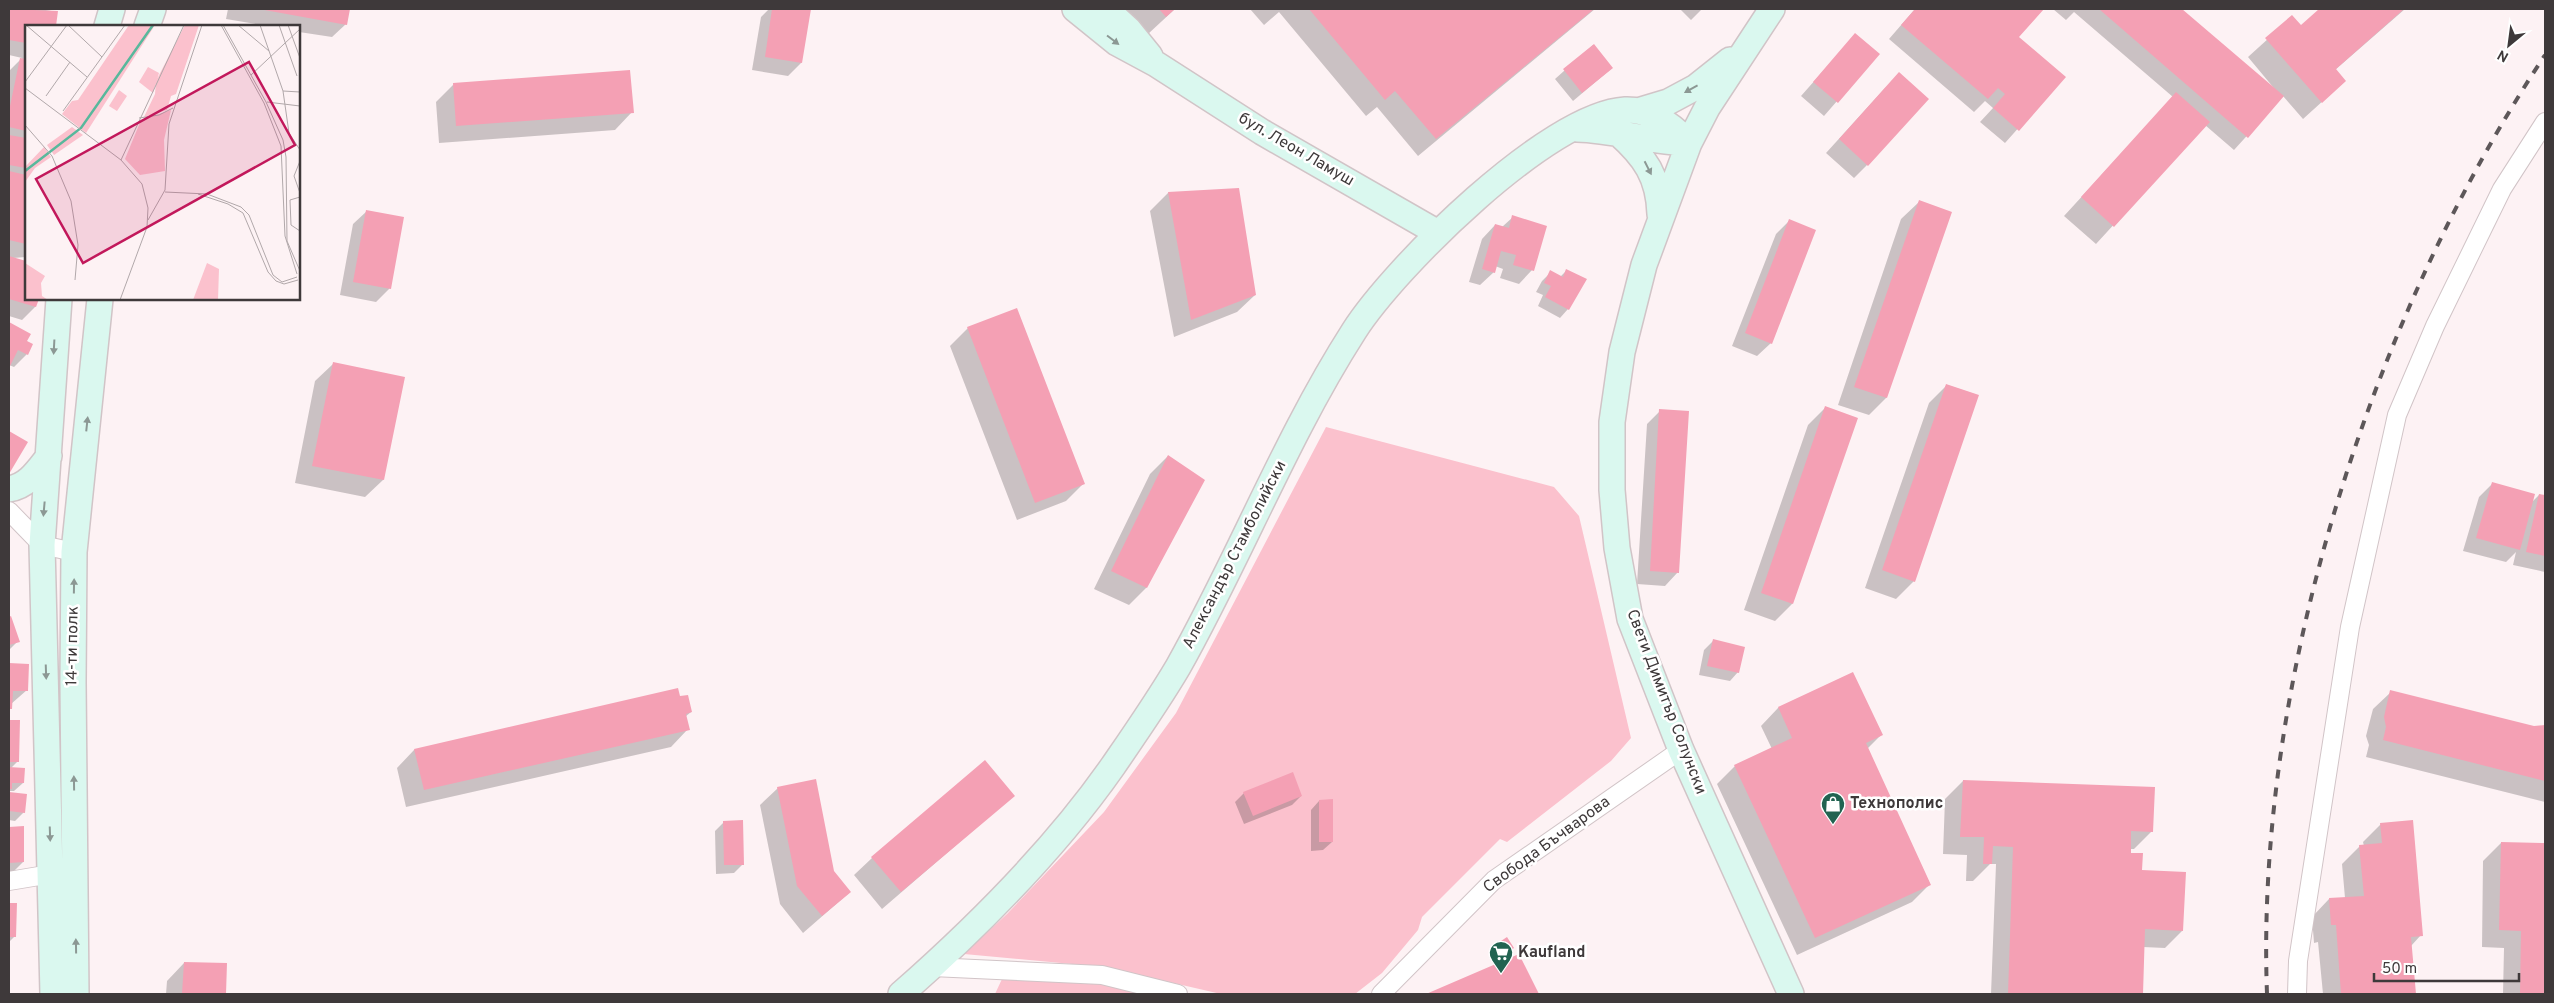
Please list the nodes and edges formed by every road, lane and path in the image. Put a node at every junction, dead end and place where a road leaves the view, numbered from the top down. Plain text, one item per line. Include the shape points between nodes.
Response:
1 (112, 9) edge
2 (153, 9) edge
3 (1075, 9) edge
4 (1106, 9) edge
5 (1772, 9) edge
6 (107, 25) edge
7 (147, 25) edge
8 (1744, 50) junction
9 (1156, 64) junction
10 (1638, 111) junction
11 (2545, 122) edge
12 (1574, 129) junction
13 (1616, 132) junction
14 (1689, 143) junction
15 (1660, 216) junction
16 (1438, 233) junction
17 (59, 300) edge
18 (100, 300) edge
19 (49, 456) junction
20 (9, 489) edge
21 (9, 511) edge
22 (42, 546) junction
23 (74, 552) junction
24 (1681, 750) junction
25 (51, 874) junction
26 (9, 881) edge
27 (932, 967) junction
28 (53, 994) edge
29 (76, 994) edge
30 (901, 994) edge
31 (1178, 994) edge
32 (1381, 994) edge
33 (1791, 994) edge
34 (2297, 994) edge

1 - 6 street
2 - 7 street
3 -> 9 street, бул. Леон Ламуш via 1117,43
4 - 9 street, бул. Леон Ламуш via 1129,30
5 - 8 street, Свети Димитър Солунски
8 -> 10 street via 1696,87 1668,102
8 - 14 street, Свети Димитър Солунски
9 - 16 street, бул. Леон Ламуш via 1262,132
10 - 12 street, Александър Стамболийски via 1623,110 1595,117
10 - 14 street via 1660,119
11 - 34 street via 2502,189 2435,326 2398,415 2350,627 2298,961
12 - 13 street
12 - 16 street, Александър Стамболийски via 1543,146 1506,174
13 - 14 street via 1664,142
13 -> 15 street via 1644,160 1659,192
14 - 15 street, Свети Димитър Солунски
15 - 24 street, Свети Димитър Солунски via 1622,352 1612,422 1612,490 1616,548 1630,619
16 - 27 street, Александър Стамболийски via 1390,282 1355,330 1308,410 1177,668 1112,768 1055,843
17 -> 19 street, 14-ти полк
23 -> 18 street, 14-ти полк
19 - 20 street via 32,478 18,488
19 -> 22 street, 14-ти полк
21 - 22 street
22 - 23 street
22 -> 25 street, 14-ти полк
29 -> 23 street, 14-ти полк via 72,682
24 - 32 street, Свобода Бъчварова via 1494,880
24 - 33 street, Свети Димитър Солунски
25 - 26 street
25 - 28 street, 14-ти полк
27 - 30 street, Александър Стамболийски
27 - 31 street via 1102,975

